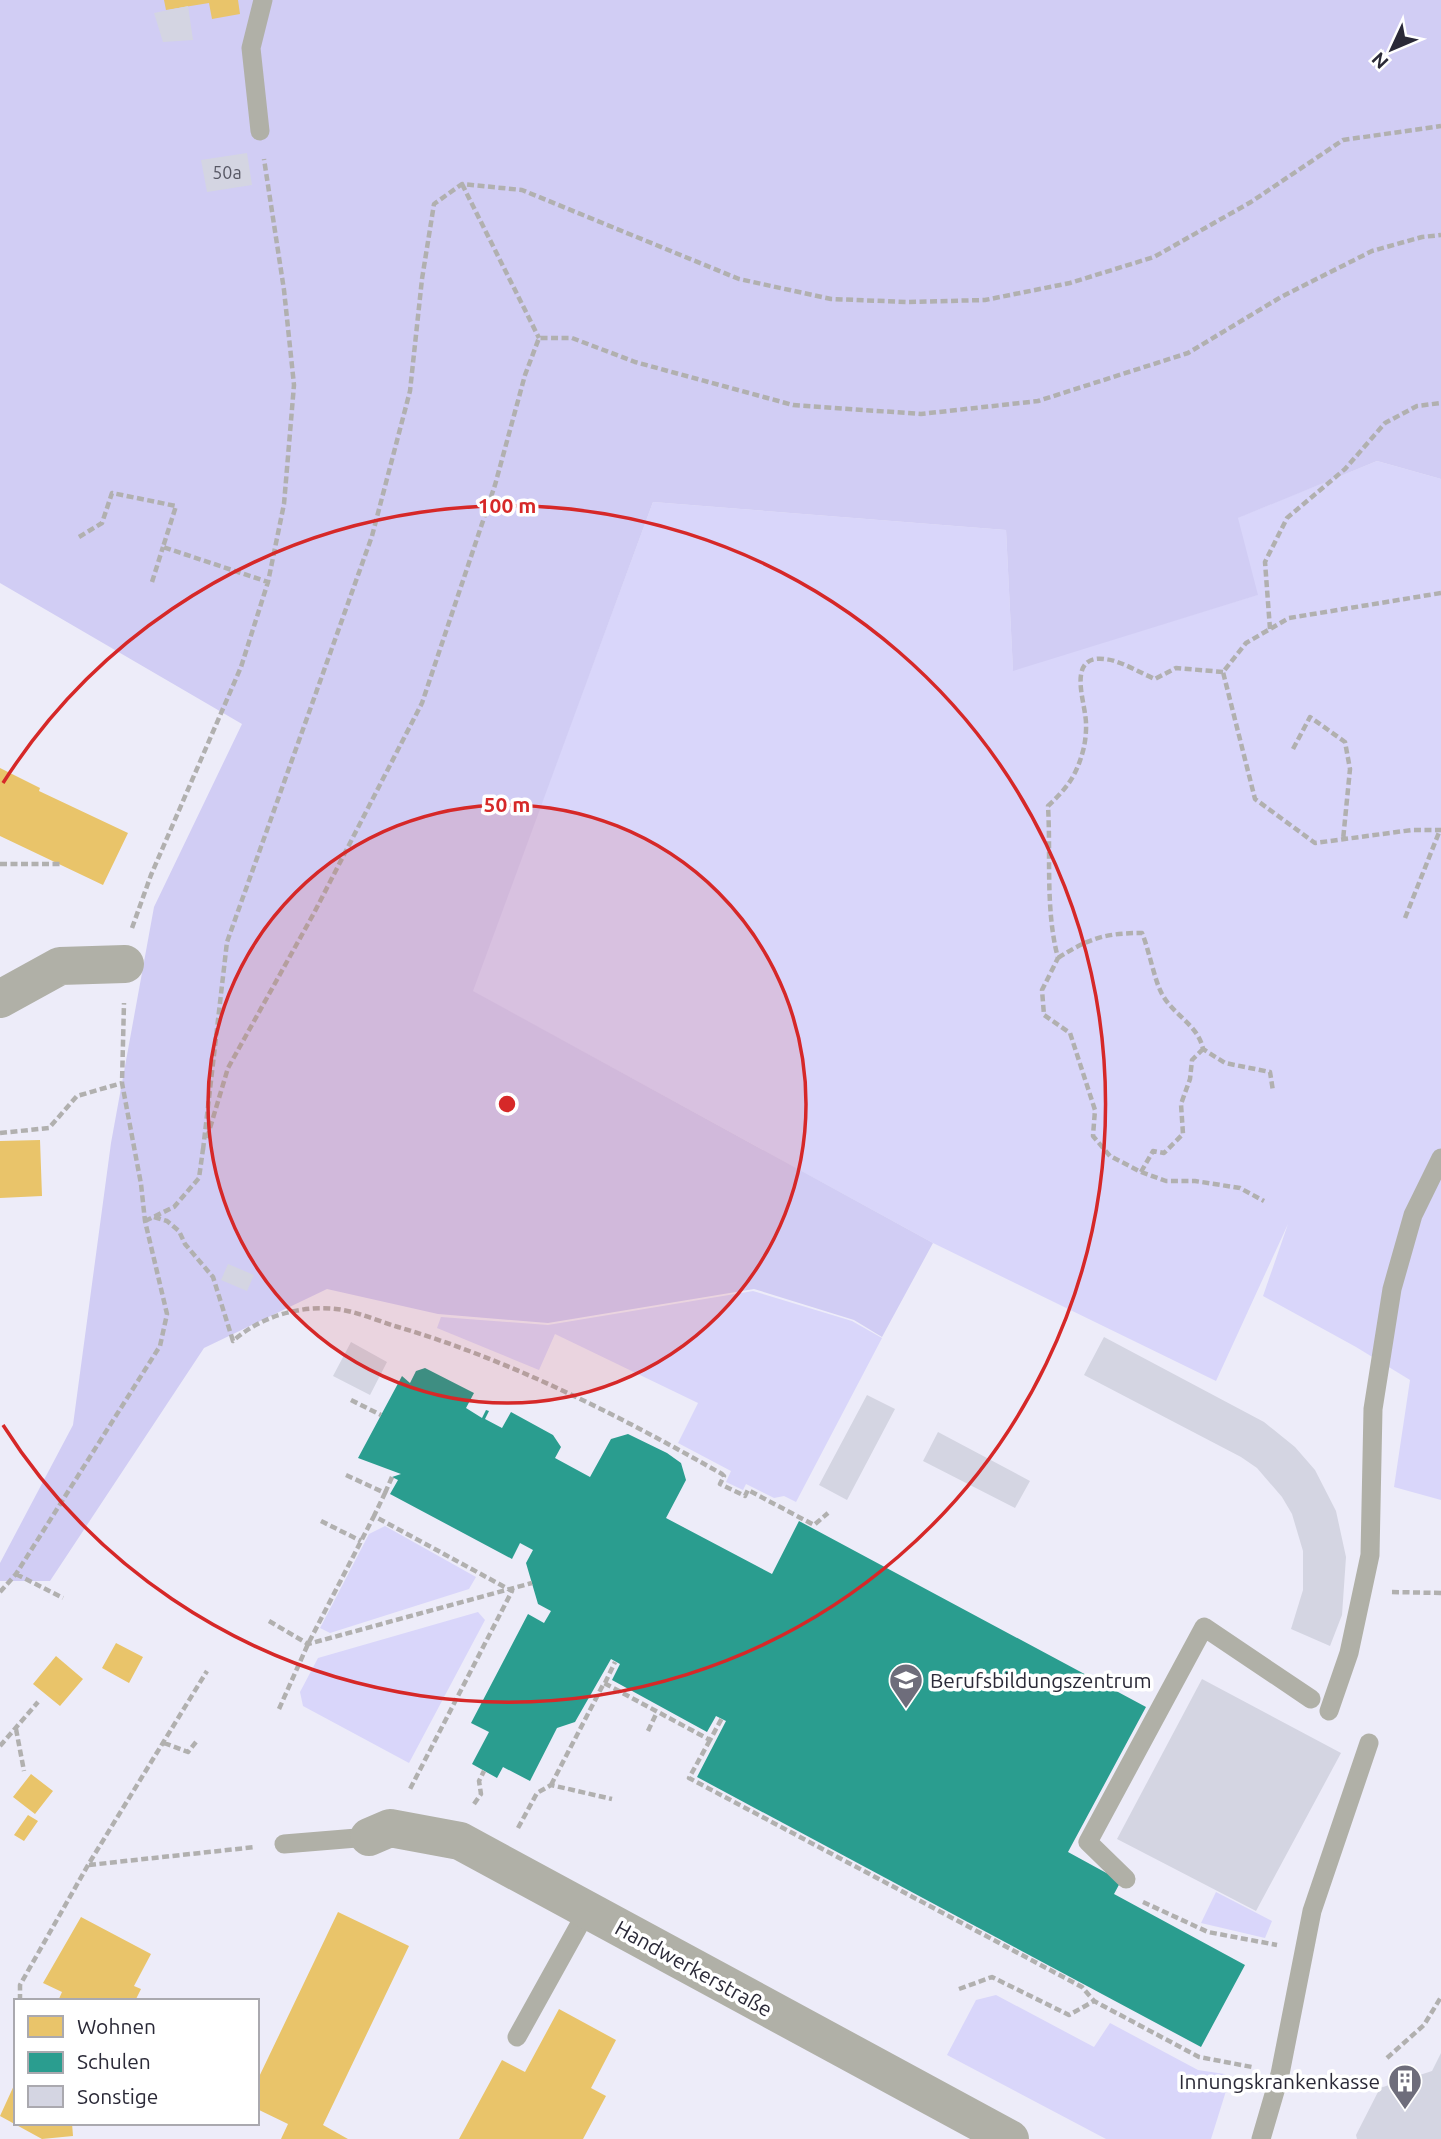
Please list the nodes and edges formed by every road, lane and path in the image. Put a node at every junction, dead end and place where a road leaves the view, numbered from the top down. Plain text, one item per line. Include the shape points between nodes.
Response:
1 (263, 0) edge
2 (1441, 126) edge
3 (260, 131) joint
4 (462, 184) junction
5 (1441, 235) edge
6 (539, 338) junction
7 (1441, 403) edge
8 (79, 537) dead end
9 (163, 547) junction
10 (152, 582) dead end
11 (268, 582) junction
12 (1441, 593) edge
13 (1270, 629) junction
14 (1223, 672) junction
15 (1293, 749) dead end
16 (1441, 830) edge
17 (1343, 840) junction
18 (0, 864) edge
19 (60, 864) dead end
20 (1405, 918) dead end
21 (1058, 958) junction
22 (125, 964) junction
23 (0, 999) edge
24 (1203, 1049) junction
25 (122, 1083) junction
26 (1273, 1091) dead end
27 (0, 1133) edge
28 (203, 1150) junction
29 (1441, 1158) edge
30 (1141, 1172) junction
31 (1264, 1201) dead end
32 (154, 1217) junction
33 (145, 1220) junction
34 (351, 1400) dead end
35 (382, 1415) dead end
36 (346, 1475) dead end
37 (391, 1477) dead end
38 (385, 1493) junction
39 (828, 1513) dead end
40 (374, 1516) junction
41 (321, 1521) dead end
42 (361, 1541) junction
43 (16, 1574) junction
44 (532, 1583) dead end
45 (512, 1591) junction
46 (1363, 1591) junction
47 (0, 1592) edge
48 (1441, 1593) edge
49 (63, 1598) dead end
50 (269, 1621) dead end
51 (308, 1644) junction
52 (615, 1662) dead end
53 (207, 1671) dead end
54 (604, 1683) junction
55 (1311, 1699) dead end
56 (38, 1702) dead end
57 (279, 1709) dead end
58 (657, 1712) junction
59 (1329, 1712) dead end
60 (722, 1718) dead end
61 (16, 1728) junction
62 (648, 1731) dead end
63 (710, 1740) junction
64 (196, 1742) dead end
65 (164, 1743) junction
66 (1369, 1743) dead end
67 (0, 1746) edge
68 (420, 1769) dead end
69 (24, 1770) dead end
70 (484, 1771) dead end
71 (551, 1784) junction
72 (612, 1799) dead end
73 (474, 1805) dead end
74 (369, 1837) joint
75 (284, 1844) joint
76 (500, 1863) junction
77 (89, 1865) junction
78 (1126, 1879) joint
79 (587, 1910) junction
80 (1305, 1950) junction
81 (959, 1989) dead end
82 (1441, 1997) edge
83 (20, 1999) edge
84 (1094, 2001) junction
85 (517, 2037) dead end
86 (1387, 2059) dead end
87 (1280, 2074) junction
88 (1010, 2139) edge
89 (1261, 2139) edge

1 - 3 lane via 251,48
2 - 4 path via 1343,141 1251,202 1154,257 1070,283 985,300 831,299 739,279 522,190
3 - 11 path via 294,385 284,504
4 - 6 path
4 - 28 path via 434,204 410,391 372,536 227,942
5 - 6 path via 1372,251 1281,297 1188,354 1038,401 921,414 793,405 648,366 572,338
6 - 28 path via 422,703 314,914 228,1068
7 - 13 path via 1417,406 1385,423 1345,469 1287,518 1265,562
8 - 9 path via 102,523 112,493 176,506
9 - 10 path
9 - 11 path
11 - 22 path via 241,667 135,916
12 - 13 path via 1289,618
13 - 14 path via 1247,643
14 - 17 path via 1255,799 1315,844
14 - 21 path via 1176,668 1155,679 1104,659 1091,661 1082,670 1078,687 1086,715 1084,745 1072,783 1048,806 1050,928
15 - 17 path via 1310,718 1345,742 1350,769
16 - 17 path
16 - 20 path
18 - 19 path
21 - 24 path via 1087,940 1142,933 1160,991 1200,1034
21 - 30 path via 1042,990 1044,1015 1070,1033 1095,1110 1093,1136 1110,1156
22 - 23 street via 60,966
22 - 25 path
24 - 26 path via 1225,1063 1270,1072
24 - 30 path via 1192,1060 1181,1104 1183,1134 1164,1153 1153,1151
25 - 27 path via 77,1096 49,1128
25 - 33 path
28 - 32 path via 199,1178 174,1207
29 - 46 lane via 1413,1215 1392,1289 1373,1409 1370,1555
30 - 31 path via 1166,1181 1240,1188
32 - 33 path
32 - 39 path via 167,1220 180,1231 185,1244 213,1277 233,1341 251,1325 295,1310 337,1309 438,1339 584,1401 722,1474 720,1484 745,1496 748,1490 814,1525
33 - 43 path via 167,1314 160,1346
34 - 35 path
36 - 38 path
37 - 38 path
38 - 40 path
40 - 42 path
40 - 45 path
41 - 42 path
42 - 51 path
43 - 47 path
43 - 49 path
44 - 45 path
45 - 51 path
45 - 68 path
46 - 48 path
46 - 59 lane
50 - 51 path
51 - 57 path
52 - 54 path
53 - 65 path
54 - 58 path
54 - 71 path
55 - 78 lane via 1204,1627 1088,1842
56 - 61 path
58 - 62 path
58 - 63 path
60 - 63 path
61 - 67 path
61 - 69 path
63 - 84 path via 689,1779 1082,1987
64 - 65 path via 188,1752
65 - 77 path
66 - 80 lane via 1312,1911
70 - 73 path via 479,1782 481,1794
71 - 72 path
71 - 76 path via 537,1793
74 - 75 lane
74 - 76 street, Handwerkerstraße via 390,1828 460,1841
75 - 77 path
76 - 79 street, Handwerkerstraße
77 - 83 path via 20,1986
78 - 80 path via 1121,1892 1208,1932
79 - 85 lane
79 - 88 street, Handwerkerstraße
80 - 87 lane
81 - 84 path via 992,1977 1069,2015
82 - 86 path via 1424,2025
84 - 87 path via 1199,2057
87 - 89 lane

